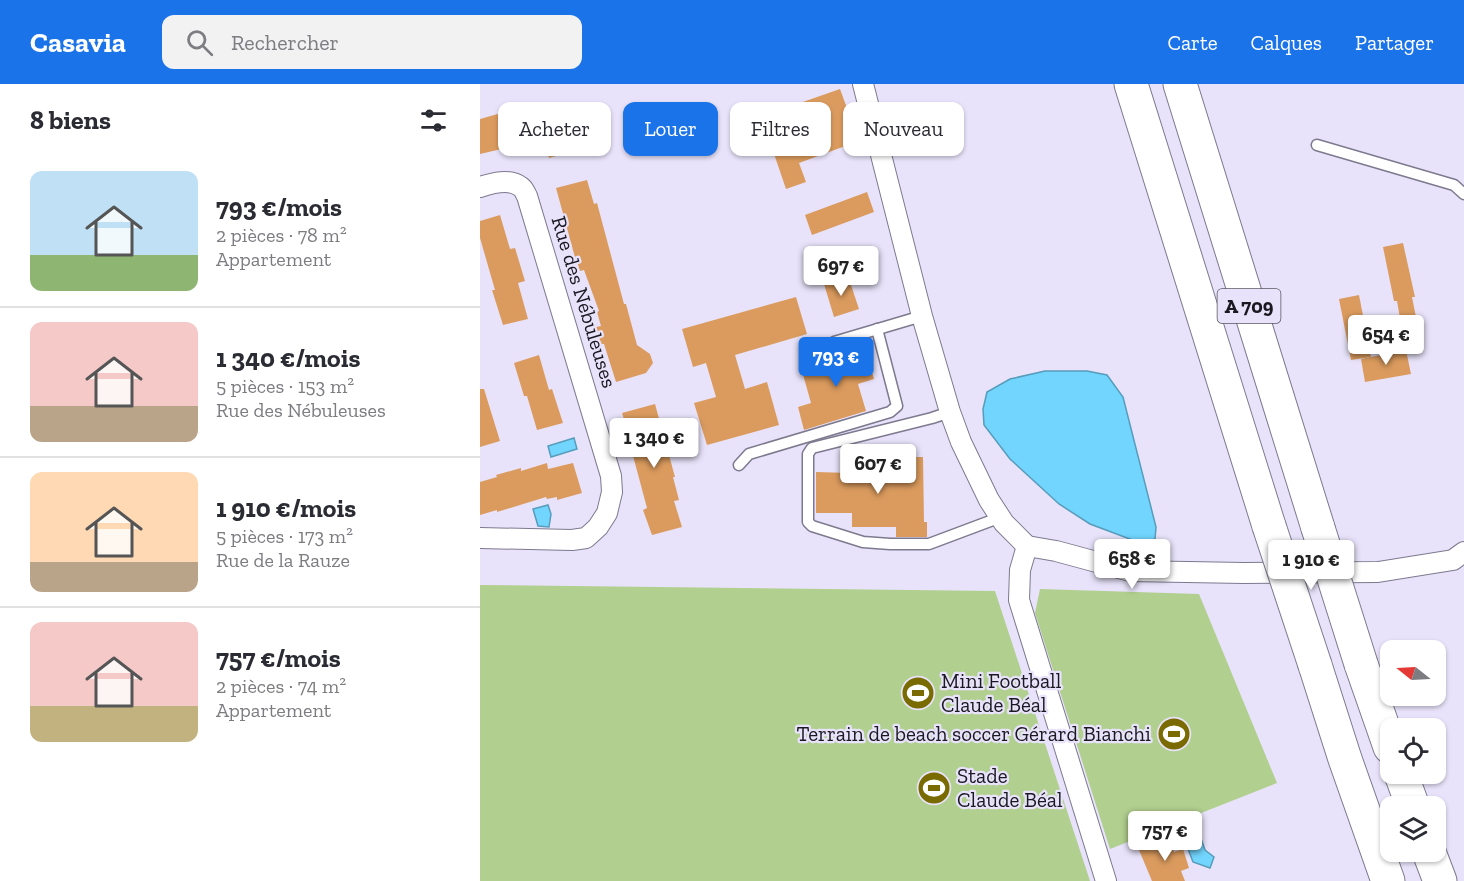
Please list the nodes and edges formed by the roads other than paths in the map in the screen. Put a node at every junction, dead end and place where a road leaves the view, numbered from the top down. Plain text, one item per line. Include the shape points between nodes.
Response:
1 (863, 84) edge
2 (1131, 84) edge
3 (1180, 84) edge
4 (1317, 145) dead end
5 (480, 187) edge
6 (1464, 194) edge
7 (922, 316) junction
8 (877, 330) junction
9 (834, 342) dead end
10 (950, 412) junction
11 (739, 465) dead end
12 (1001, 517) junction
13 (480, 538) edge
14 (1027, 546) junction
15 (1464, 552) edge
16 (1380, 718) edge
17 (1433, 862) edge
18 (1106, 881) edge
19 (1388, 881) edge
20 (1440, 881) edge

1 - 7 street
2 - 19 highway, A 709, bridge via 1269,526
3 - 16 highway, A 709, bridge
4 - 6 lane via 1454,185
5 - 13 street, Rue des Nébuleuses via 508,182 520,186 527,196 611,476 612,492 607,513 586,538
7 - 8 lane
7 - 10 street
8 - 9 lane
8 - 11 lane via 897,406 890,412 749,454
10 - 12 street via 977,477
10 - 12 lane via 812,448 808,454 808,522 864,542 929,544
12 - 14 street
14 - 15 street via 1130,571 1244,573 1378,572 1453,560
14 - 18 street via 1019,600
17 - 20 highway

